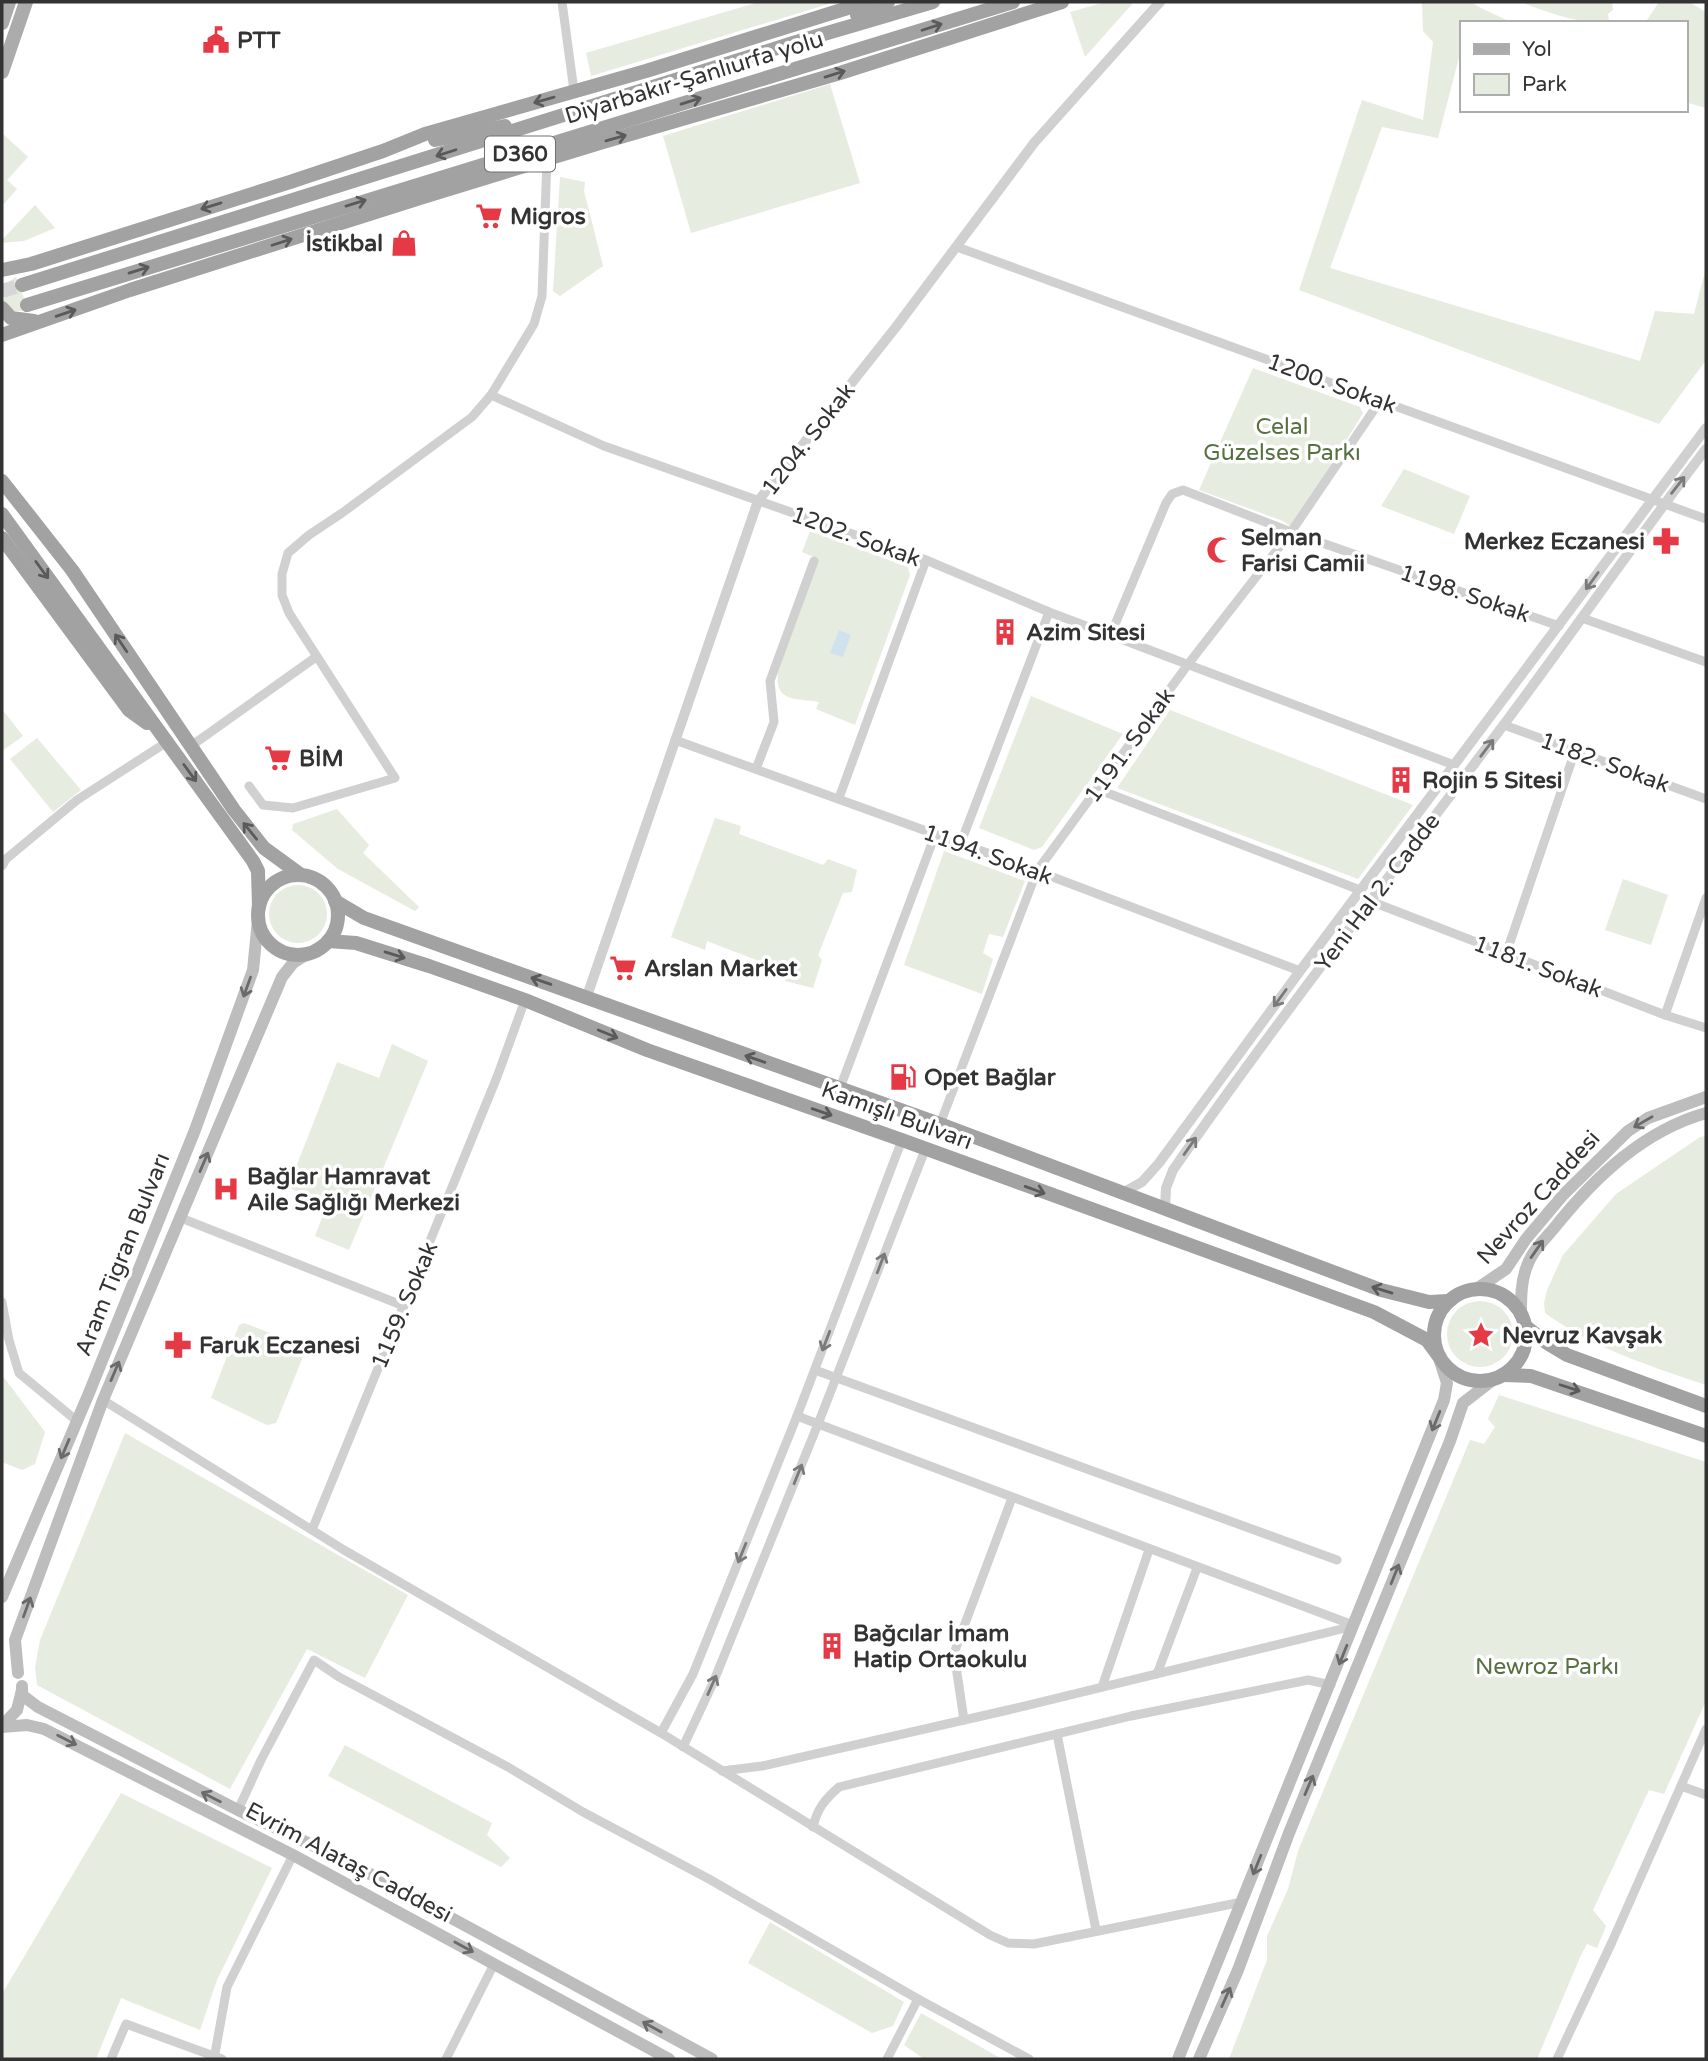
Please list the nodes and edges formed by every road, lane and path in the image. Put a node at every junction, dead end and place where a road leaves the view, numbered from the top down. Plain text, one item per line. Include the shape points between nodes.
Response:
1 (9, 2) edge
2 (26, 2) edge
3 (562, 2) edge
4 (867, 2) edge
5 (888, 2) edge
6 (933, 2) edge
7 (1013, 2) edge
8 (1062, 2) edge
9 (1160, 2) edge
10 (2, 23) edge
11 (934, 42) junction
12 (793, 43) junction
13 (836, 57) junction
14 (2, 72) edge
15 (574, 91) junction
16 (575, 112) junction
17 (383, 151) junction
18 (546, 153) junction
19 (957, 247) junction
20 (2, 262) edge
21 (32, 264) junction
22 (2, 270) edge
23 (2, 278) edge
24 (22, 285) tunnel mouth
25 (27, 305) dead end
26 (2, 308) edge
27 (40, 322) junction
28 (2, 335) edge
29 (491, 395) junction
30 (1380, 401) junction
31 (1706, 428) edge
32 (1706, 449) edge
33 (2, 481) edge
34 (1651, 499) junction
35 (758, 501) junction
36 (1664, 504) junction
37 (2, 514) edge
38 (1706, 519) edge
39 (1291, 532) junction
40 (2, 538) edge
41 (926, 560) junction
42 (814, 561) dead end
43 (1049, 612) junction
44 (1582, 618) junction
45 (1559, 626) junction
46 (1111, 634) junction
47 (316, 657) junction
48 (1706, 662) edge
49 (1189, 663) junction
50 (1504, 725) junction
51 (157, 730) junction
52 (675, 740) junction
53 (167, 742) junction
54 (191, 747) junction
55 (1575, 751) junction
56 (1454, 765) junction
57 (756, 769) junction
58 (248, 786) dead end
59 (1097, 789) junction
60 (839, 798) junction
61 (1706, 799) edge
62 (935, 835) junction
63 (960, 845) junction
64 (2, 866) edge
65 (1037, 871) junction
66 (301, 875) junction
67 (1360, 890) junction
68 (1706, 898) edge
69 (335, 901) junction
70 (1370, 901) junction
71 (259, 913) junction
72 (328, 941) junction
73 (307, 954) junction
74 (1506, 954) junction
75 (1300, 971) junction
76 (587, 996) junction
77 (525, 1000) junction
78 (1665, 1016) junction
79 (1706, 1028) edge
80 (840, 1088) junction
81 (1706, 1097) edge
82 (1706, 1113) edge
83 (940, 1124) junction
84 (902, 1140) junction
85 (925, 1150) junction
86 (1124, 1192) junction
87 (1164, 1208) junction
88 (181, 1218) junction
89 (1475, 1290) junction
90 (1449, 1301) junction
91 (2, 1302) edge
92 (404, 1306) junction
93 (1523, 1320) junction
94 (1438, 1355) junction
95 (815, 1370) junction
96 (1499, 1377) junction
97 (836, 1378) junction
98 (103, 1400) junction
99 (1706, 1406) edge
100 (797, 1416) junction
101 (77, 1421) junction
102 (818, 1424) junction
103 (1706, 1436) edge
104 (1012, 1498) junction
105 (312, 1530) junction
106 (1149, 1550) junction
107 (1338, 1560) dead end
108 (1197, 1568) junction
109 (2, 1597) edge
110 (1354, 1626) junction
111 (2, 1654) edge
112 (18, 1673) junction
113 (1157, 1674) junction
114 (1331, 1685) junction
115 (22, 1686) junction
116 (1102, 1687) junction
117 (964, 1720) junction
118 (2, 1726) edge
119 (1706, 1729) edge
120 (661, 1733) junction
121 (1057, 1734) junction
122 (683, 1747) junction
123 (721, 1772) junction
124 (1681, 1786) junction
125 (1706, 1795) edge
126 (238, 1810) junction
127 (813, 1827) junction
128 (293, 1855) junction
129 (1242, 1902) junction
130 (1096, 1930) junction
131 (494, 1964) junction
132 (918, 1999) junction
133 (213, 2057) edge
134 (111, 2059) edge
135 (222, 2059) edge
136 (446, 2059) edge
137 (669, 2059) edge
138 (712, 2059) edge
139 (887, 2059) edge
140 (1029, 2059) edge
141 (1178, 2059) edge
142 (1199, 2059) edge
143 (1557, 2059) edge

1 - 10 main road
2 - 14 main road
3 - 15 street
4 - 15 highway
5 - 12 highway
6 - 12 highway, Diyarbakır-Şanlıurfa yolu / D360
13 -> 7 highway, Diyarbakır-Şanlıurfa yolu / D360
8 - 11 highway
9 - 19 street, 1204. Sokak via 1034,143
11 - 13 highway
18 -> 11 highway via 827,77
12 - 16 highway, Diyarbakır-Şanlıurfa yolu / D360
18 -> 13 highway, Diyarbakır-Şanlıurfa yolu / D360
15 -> 17 highway via 425,134
16 - 17 highway
16 -> 24 highway, Diyarbakır-Şanlıurfa yolu / D360
17 -> 21 highway
25 -> 18 highway, Diyarbakır-Şanlıurfa yolu / D360 via 401,188
27 -> 18 highway
18 - 29 street via 542,296 534,324
19 - 30 street, 1200. Sokak
19 - 35 street, 1204. Sokak
20 - 21 highway
21 - 22 highway
21 - 23 highway
26 - 27 highway via 11,318
27 - 28 highway
29 - 35 street, 1202. Sokak via 604,446
29 - 47 street via 472,418 288,553 282,595
30 - 34 street, 1200. Sokak
30 - 39 street, 1191. Sokak
31 - 34 street
36 -> 32 street, Yeni Hal 2. Cadde
54 -> 33 highway via 72,570
34 - 36 street, 1200. Sokak
34 -> 45 street
35 - 41 street, 1202. Sokak
35 - 52 street, 1204. Sokak
36 - 38 street, 1200. Sokak
36 - 44 street, Yeni Hal 2. Cadde
37 -> 51 highway
39 - 45 street, 1198. Sokak
39 - 46 street, 1198. Sokak via 1183,490 1172,494
39 - 49 street, 1191. Sokak
40 - 51 highway via 8,556 129,710
41 - 43 street, 1202. Sokak
41 - 60 street
42 - 57 street via 770,681 774,722
43 - 46 street, 1202. Sokak
43 - 63 street
44 - 48 street
44 - 50 street, Yeni Hal 2. Cadde
45 - 56 street
46 - 49 street, 1202. Sokak
47 - 54 street
47 - 58 street via 395,778 293,808 263,805
49 - 56 street, 1202. Sokak
49 - 59 street, 1191. Sokak
50 - 55 street, 1182. Sokak
70 -> 50 street, Yeni Hal 2. Cadde
51 - 53 highway
52 - 57 street, 1194. Sokak
52 - 76 street, 1204. Sokak
53 - 64 street via 77,800
53 -> 71 highway via 253,861 258,871
66 -> 54 highway via 264,848
55 - 61 street, 1182. Sokak
55 - 74 street
56 - 67 street
57 - 60 street, 1194. Sokak
59 - 65 street, 1191. Sokak
59 - 67 street
60 - 62 street, 1194. Sokak
62 - 63 street, 1194. Sokak
62 - 80 street
63 - 65 street, 1194. Sokak
65 - 75 street, 1194. Sokak
65 - 83 street, 1191. Sokak
66 - 69 highway via 322,883
66 - 71 highway via 279,880 263,896
67 - 75 street
68 - 78 street
69 - 72 highway via 337,922
76 -> 69 highway, Kamışlı Bulvarı via 365,918
70 - 74 street, 1181. Sokak
87 -> 70 street, Yeni Hal 2. Cadde via 1173,1170
71 - 73 highway via 262,933 270,943 294,955
71 -> 101 main road, Aram Tigran Bulvarı via 253,970 232,1030
72 - 73 highway
72 -> 77 highway, Kamışlı Bulvarı via 356,943
88 -> 73 main road via 282,977
74 - 78 street, 1181. Sokak
75 -> 86 street via 1159,1163 1142,1182
80 -> 76 highway, Kamışlı Bulvarı
77 -> 84 highway, Kamışlı Bulvarı via 647,1050
77 - 92 street, 1159. Sokak
78 - 79 street, 1181. Sokak
80 - 83 highway, Kamışlı Bulvarı
81 -> 89 main road, Nevroz Caddesi via 1648,1118 1628,1131 1563,1195 1506,1269
93 -> 82 main road, Nevroz Caddesi via 1527,1264 1564,1214 1625,1154 1652,1135
83 - 86 highway, Kamışlı Bulvarı
84 - 85 highway, Kamışlı Bulvarı
84 -> 95 street
85 -> 94 highway, Kamışlı Bulvarı via 1374,1312 1427,1340
97 -> 85 street
86 - 87 highway, Kamışlı Bulvarı
90 -> 87 highway, Kamışlı Bulvarı via 1381,1290
88 - 92 street
98 -> 88 main road
89 - 90 highway
89 - 93 highway via 1503,1295
90 - 94 highway via 1434,1326
91 - 101 street via 19,1373
92 - 105 street, 1159. Sokak
93 - 96 highway via 1526,1337 1520,1359
93 - 99 highway via 1567,1355
94 - 96 highway via 1458,1376 1472,1381
94 -> 110 main road via 1447,1383 1444,1400
95 - 97 street
95 - 100 street
96 -> 103 highway via 1531,1376
142 -> 96 main road via 1463,1403
97 - 102 street
97 - 107 street
98 - 105 street
112 -> 98 main road via 15,1640
100 - 102 street
100 -> 120 street via 693,1674
101 -> 109 main road, Aram Tigran Bulvarı
102 - 104 street
122 -> 102 street
104 - 106 street
104 - 117 street via 954,1653
105 - 120 street
106 - 108 street
106 - 116 street
108 - 110 street
108 - 113 street
110 - 113 street
110 -> 114 main road
111 - 112 main road
112 - 115 main road
113 - 116 street
114 - 121 street via 1308,1681
114 -> 129 main road
115 - 118 main road via 17,1710
126 -> 115 main road via 38,1707 22,1695
116 - 117 street
117 - 123 street
118 -> 128 main road, Evrim Alataş Caddesi via 44,1729
119 - 124 street
120 - 122 street
121 - 127 street via 839,1787 826,1797
121 - 130 street
122 - 123 street
123 - 127 street
124 - 125 street
124 - 143 street
126 - 132 street via 314,1660
138 -> 126 main road via 346,1861
127 - 130 street via 1008,1943 1034,1944
128 -> 131 main road, Evrim Alataş Caddesi
128 - 133 street via 227,1987
129 - 130 street
129 - 141 main road
131 - 136 street
131 - 137 main road, Evrim Alataş Caddesi
132 - 139 street
132 - 140 street
133 - 134 street via 126,2024
133 - 135 street

